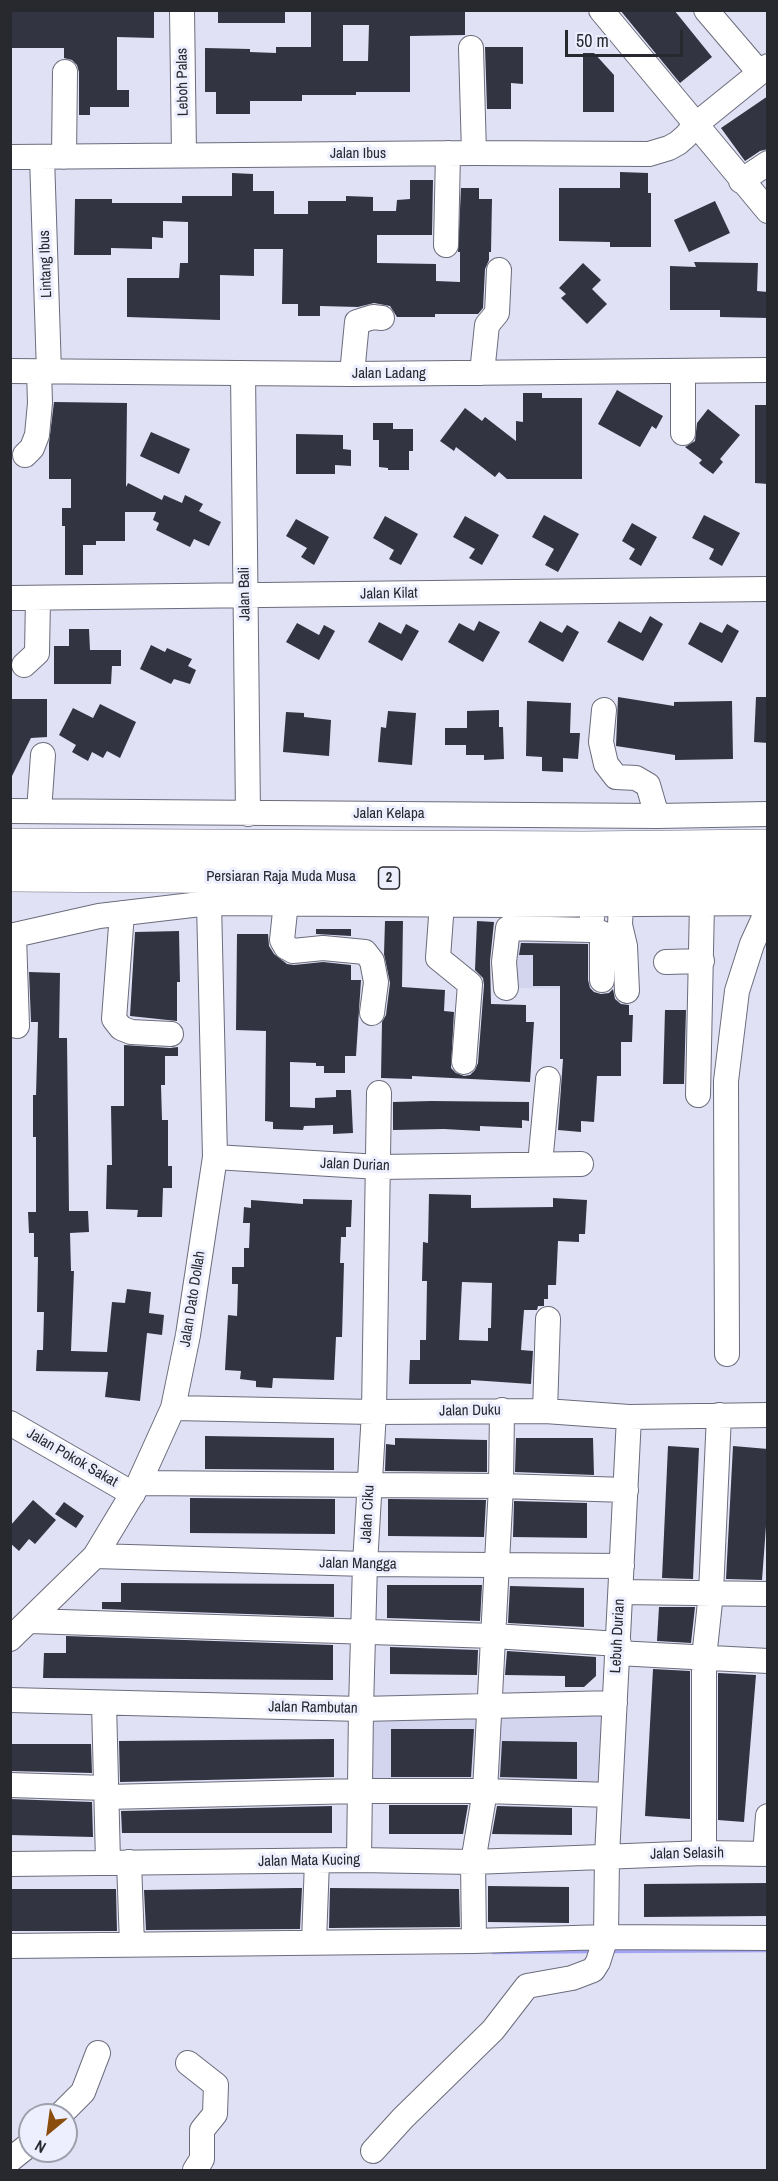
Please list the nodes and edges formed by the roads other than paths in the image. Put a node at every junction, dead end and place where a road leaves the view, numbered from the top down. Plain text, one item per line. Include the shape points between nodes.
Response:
1 (182, 10) edge
2 (601, 10) edge
3 (706, 10) edge
4 (471, 48) dead end
5 (763, 69) edge
6 (65, 72) dead end
7 (694, 125) junction
8 (448, 153) junction
9 (474, 153) junction
10 (184, 154) junction
11 (10, 157) edge
12 (53, 157) junction
13 (768, 163) edge
14 (741, 182) junction
15 (768, 211) edge
16 (446, 245) dead end
17 (499, 270) dead end
18 (382, 318) dead end
19 (768, 370) edge
20 (10, 371) edge
21 (683, 371) junction
22 (44, 372) junction
23 (243, 373) junction
24 (483, 373) junction
25 (352, 374) junction
26 (683, 433) dead end
27 (25, 454) dead end
28 (768, 589) edge
29 (246, 596) junction
30 (10, 598) edge
31 (38, 598) junction
32 (24, 665) dead end
33 (604, 710) dead end
34 (44, 755) dead end
35 (10, 798) edge
36 (40, 802) junction
37 (10, 811) edge
38 (248, 814) junction
39 (768, 814) edge
40 (657, 816) junction
41 (10, 845) edge
42 (768, 846) edge
43 (10, 876) edge
44 (768, 876) edge
45 (616, 896) junction
46 (286, 902) junction
47 (209, 903) junction
48 (442, 903) junction
49 (702, 903) junction
50 (768, 903) edge
51 (768, 909) edge
52 (122, 913) junction
53 (509, 916) junction
54 (591, 930) junction
55 (12, 936) edge
56 (702, 961) junction
57 (666, 962) dead end
58 (602, 980) dead end
59 (506, 988) dead end
60 (627, 991) dead end
61 (372, 1013) dead end
62 (17, 1026) dead end
63 (171, 1034) dead end
64 (464, 1062) dead end
65 (548, 1079) dead end
66 (379, 1093) dead end
67 (698, 1095) dead end
68 (215, 1157) junction
69 (540, 1164) junction
70 (581, 1164) dead end
71 (379, 1167) junction
72 (549, 1319) dead end
73 (727, 1354) dead end
74 (173, 1408) junction
75 (502, 1410) junction
76 (545, 1411) junction
77 (374, 1413) junction
78 (768, 1415) edge
79 (719, 1416) junction
80 (629, 1417) junction
81 (10, 1422) edge
82 (369, 1485) junction
83 (501, 1486) junction
84 (136, 1488) junction
85 (626, 1490) junction
86 (95, 1556) junction
87 (365, 1564) junction
88 (497, 1564) junction
89 (622, 1566) junction
90 (621, 1592) junction
91 (711, 1593) junction
92 (768, 1594) edge
93 (30, 1621) junction
94 (363, 1632) junction
95 (494, 1636) junction
96 (10, 1639) edge
97 (618, 1648) junction
98 (704, 1658) junction
99 (768, 1661) edge
100 (10, 1700) edge
101 (615, 1702) junction
102 (104, 1703) junction
103 (489, 1705) junction
104 (361, 1709) junction
105 (10, 1785) edge
106 (359, 1791) junction
107 (484, 1791) junction
108 (106, 1793) junction
109 (610, 1795) junction
110 (768, 1816) edge
111 (704, 1853) junction
112 (766, 1854) edge
113 (607, 1856) junction
114 (359, 1860) junction
115 (119, 1862) junction
116 (317, 1862) junction
117 (473, 1862) junction
118 (10, 1864) edge
119 (768, 1938) edge
120 (474, 1941) junction
121 (314, 1942) junction
122 (132, 1944) junction
123 (10, 1946) edge
124 (602, 1949) junction
125 (98, 2053) dead end
126 (188, 2063) dead end
127 (72, 2103) edge
128 (373, 2151) dead end
129 (195, 2170) edge

1 - 10 street, Leboh Palas
2 - 7 street
3 - 5 street
4 - 9 street
5 - 7 street, Jalan Ibus
6 - 12 street, Lintang Ibus
7 - 9 street, Jalan Ibus via 678,143 649,154
7 - 14 street
8 - 9 street, Jalan Ibus
8 - 10 street, Jalan Ibus
8 - 16 street
10 - 12 street, Jalan Ibus
11 - 12 street, Jalan Ibus
12 - 22 street, Lintang Ibus
13 - 14 street
14 - 15 street
17 - 24 street via 497,313 487,325
18 - 25 street via 373,316 357,322
19 - 21 street, Jalan Ladang
20 - 22 street, Jalan Ladang
21 - 24 street, Jalan Ladang
21 - 26 street
22 - 23 street, Jalan Ladang
22 - 27 street, Lintang Ibus via 37,435
23 - 25 street, Jalan Ladang
23 - 29 street, Jalan Bali
24 - 25 street, Jalan Ladang
28 - 29 street, Jalan Kilat
29 - 31 street, Jalan Kilat
29 - 38 street, Jalan Bali
30 - 31 street, Jalan Kilat
31 - 32 street via 37,654
33 - 40 street via 601,742 606,765 616,777 636,778 648,785
34 - 36 street
35 - 36 street
36 - 37 street, Jalan Kelapa
36 - 38 street, Jalan Kelapa
38 - 40 street, Jalan Kelapa
39 - 40 street, Jalan Kelapa
41 - 42 highway, Persiaran Raja Muda Musa / 2
43 - 45 highway, Persiaran Raja Muda Musa / 2
44 - 45 highway, Persiaran Raja Muda Musa / 2
45 - 49 street
45 - 53 street
45 - 54 street
45 - 60 street via 625,946
46 - 47 street
46 - 48 street
46 - 61 street via 282,940 286,947 293,951 323,948 365,952 372,961 376,982
47 - 52 street
47 - 68 street, Jalan Dato Dollah
48 - 53 street
48 - 64 street via 438,958 470,984
49 - 50 street
49 - 56 street
51 - 73 street via 737,991 726,1081
52 - 55 street
52 - 63 street via 114,1019 131,1032
53 - 54 street
53 - 59 street via 504,962
54 - 58 street via 602,933
55 - 62 street
56 - 57 street
56 - 67 street
65 - 69 street
66 - 71 street, Jalan Ciku
68 - 71 street, Jalan Durian
68 - 74 street, Jalan Dato Dollah
69 - 70 street, Jalan Durian
69 - 71 street, Jalan Durian
71 - 77 street, Jalan Ciku
72 - 76 street
74 - 77 street, Jalan Duku
74 - 84 street, Jalan Dato Dollah
75 - 76 street, Jalan Duku
75 - 77 street, Jalan Duku
75 - 83 street
76 - 80 street, Jalan Duku
77 - 82 street, Jalan Ciku
78 - 79 street, Jalan Duku
79 - 80 street, Jalan Duku
79 - 91 street
80 - 85 street, Lebuh Durian
81 - 84 street, Jalan Pokok Sakat
82 - 83 street
82 - 84 street
82 - 87 street, Jalan Ciku
83 - 85 street
83 - 88 street
84 - 86 street, Jalan Dato Dollah
85 - 89 street, Lebuh Durian
86 - 87 street, Jalan Mangga
86 - 93 street, Jalan Dato Dollah
87 - 88 street, Jalan Mangga
87 - 94 street, Jalan Ciku
88 - 89 street, Jalan Mangga
88 - 95 street
89 - 90 street, Lebuh Durian
90 - 91 street
90 - 97 street, Lebuh Durian
91 - 92 street
91 - 98 street
93 - 94 street
93 - 96 street, Jalan Dato Dollah
94 - 95 street
94 - 104 street, Jalan Ciku
95 - 97 street
95 - 103 street
97 - 98 street
97 - 101 street, Lebuh Durian
98 - 99 street
98 - 111 street
100 - 102 street, Jalan Rambutan
101 - 103 street, Jalan Rambutan
101 - 109 street, Lebuh Durian
102 - 104 street, Jalan Rambutan
102 - 108 street
103 - 104 street, Jalan Rambutan
103 - 107 street
104 - 106 street, Jalan Ciku
105 - 108 street
106 - 107 street
106 - 108 street
106 - 114 street, Jalan Ciku
107 - 109 street
107 - 117 street
108 - 115 street
109 - 113 street, Lebuh Durian
110 - 112 street
111 - 112 street, Jalan Selasih
111 - 113 street, Jalan Selasih
113 - 117 street, Jalan Mata Kucing
113 - 124 street, Lebuh Durian
114 - 116 street, Jalan Mata Kucing
114 - 117 street, Jalan Mata Kucing
115 - 116 street, Jalan Mata Kucing
115 - 118 street, Jalan Mata Kucing
115 - 122 street
116 - 121 street
117 - 120 street
119 - 124 street
120 - 121 street
120 - 124 street
121 - 122 street
122 - 123 street
124 - 128 street via 593,1970 527,1986 493,2030
125 - 127 street via 83,2092
126 - 129 street via 216,2085 214,2114 202,2130 202,2159

